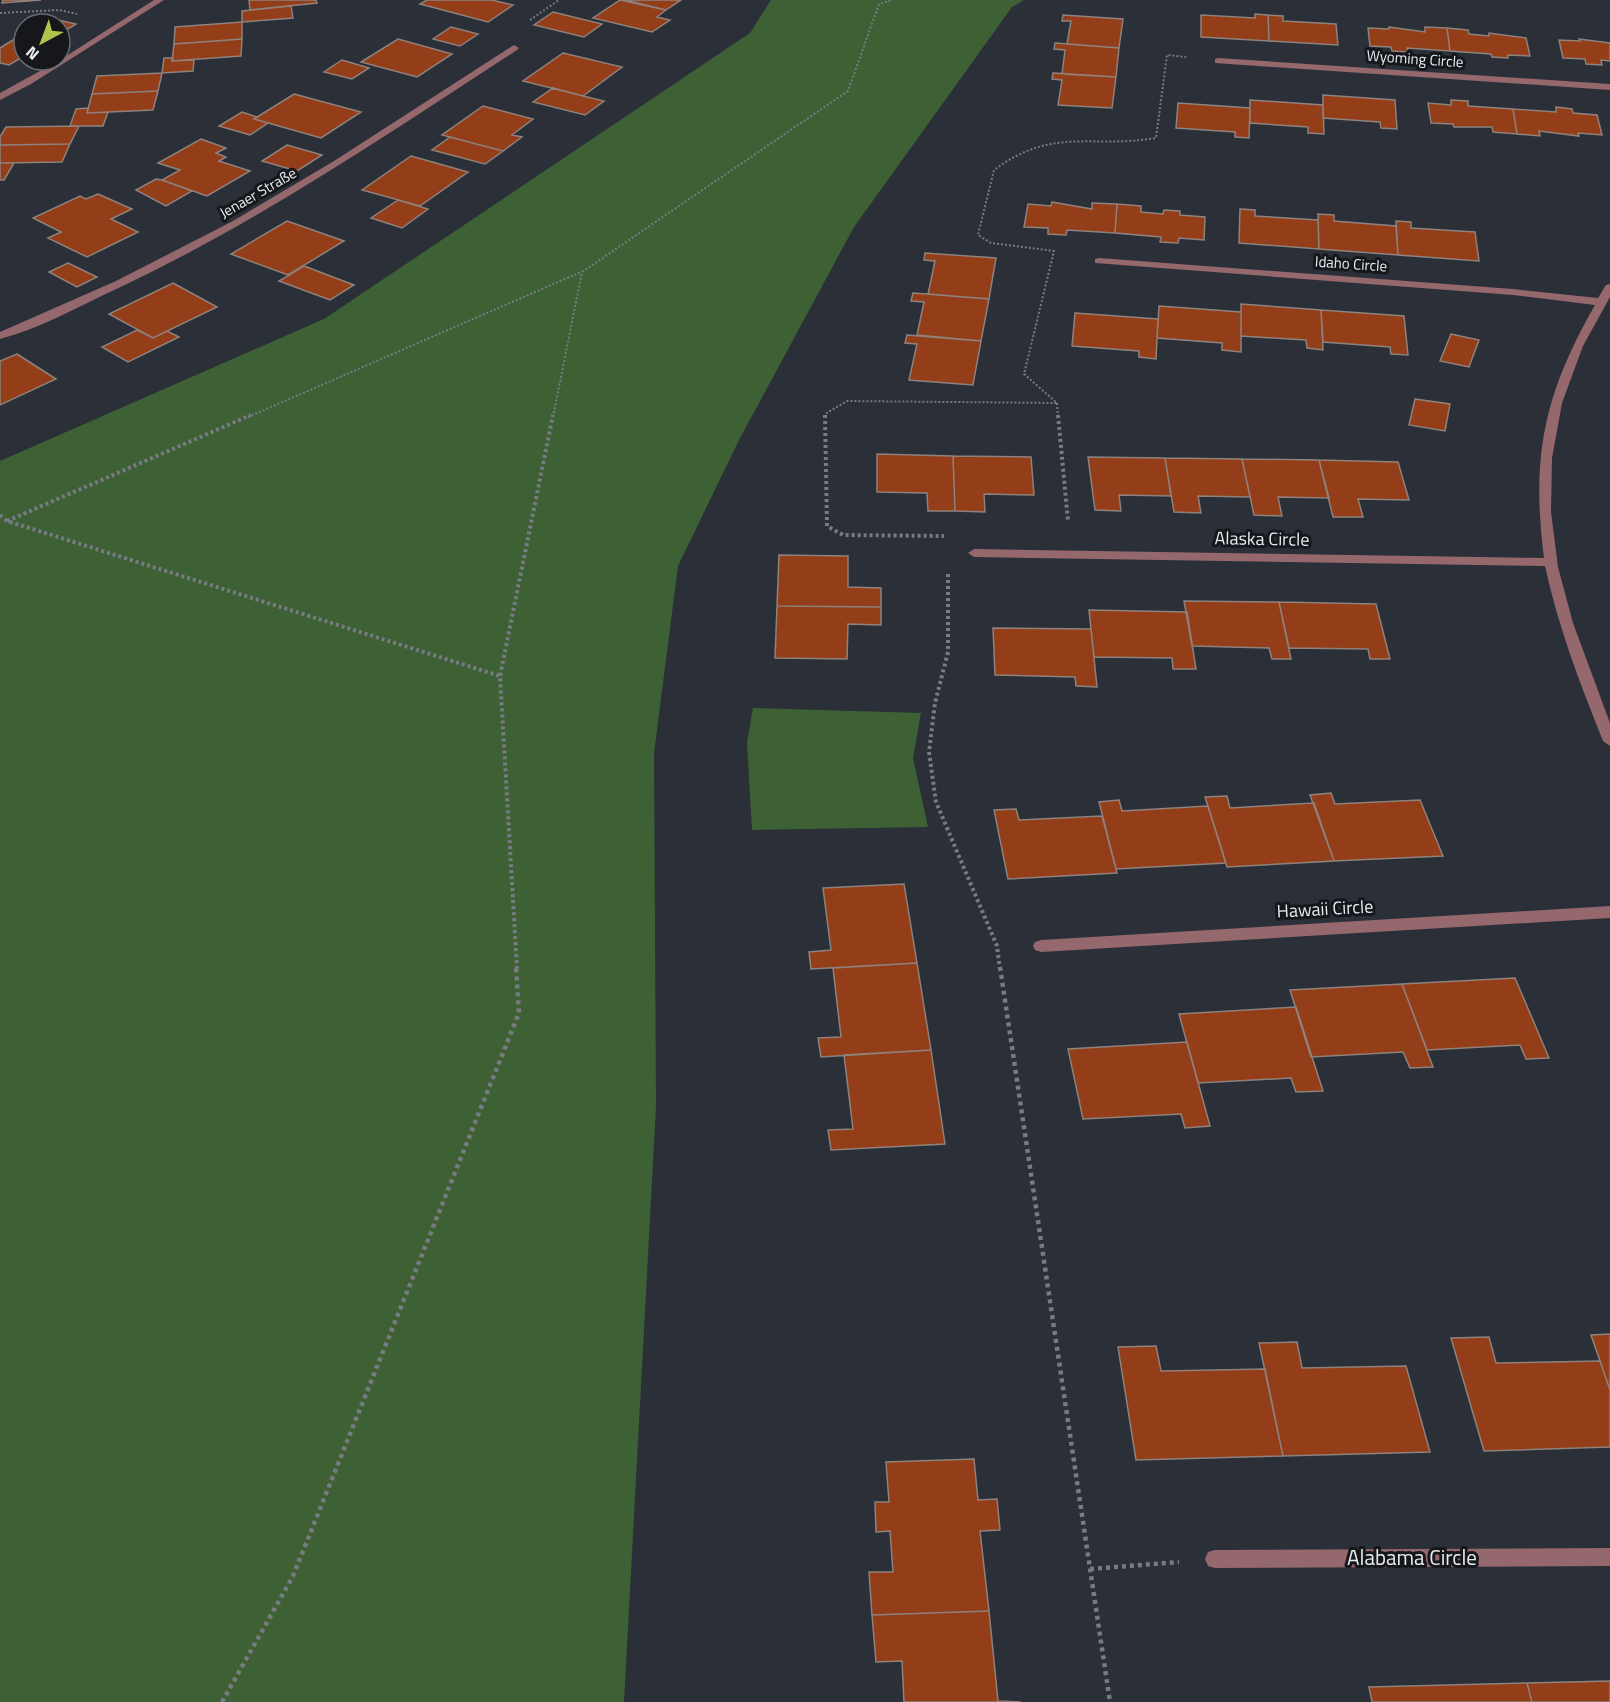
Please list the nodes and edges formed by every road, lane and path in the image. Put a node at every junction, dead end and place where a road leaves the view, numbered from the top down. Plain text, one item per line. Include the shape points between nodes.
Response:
1 (160, 0) edge
2 (560, 0) edge
3 (892, 0) edge
4 (59, 10) dead end
5 (0, 13) edge
6 (528, 21) dead end
7 (514, 48) dead end
8 (1218, 61) dead end
9 (1610, 87) edge
10 (0, 97) edge
11 (1099, 261) dead end
12 (582, 272) junction
13 (1610, 287) edge
14 (1600, 302) junction
15 (0, 336) edge
16 (1057, 403) dead end
17 (0, 515) edge
18 (7, 521) junction
19 (947, 545) dead end
20 (974, 553) dead end
21 (1549, 562) junction
22 (948, 564) dead end
23 (500, 676) junction
24 (1610, 741) edge
25 (1610, 912) edge
26 (1041, 946) dead end
27 (1610, 1557) edge
28 (1215, 1559) joint
29 (1090, 1569) junction
30 (222, 1702) edge
31 (1110, 1702) edge

1 - 10 street
2 - 6 path
3 - 12 path via 879,4 848,91
4 - 5 path
7 - 15 street, Jenaer Straße via 314,179 241,221
8 - 9 street, Wyoming Circle
11 - 14 street, Idaho Circle via 1514,291
12 - 18 path
12 - 23 path
13 - 14 street
14 - 21 street via 1576,345 1554,406 1543,470
16 - 19 path via 846,401 825,414 827,526 843,535 947,536
17 - 18 path
18 - 23 path
20 - 21 street, Alaska Circle
21 - 24 street via 1583,676
22 - 29 path via 948,652 935,703 929,752 936,802 997,946
23 - 30 path via 519,1013 293,1576
25 - 26 street, Hawaii Circle
27 - 28 street, Alabama Circle
28 - 29 path
29 - 31 path

